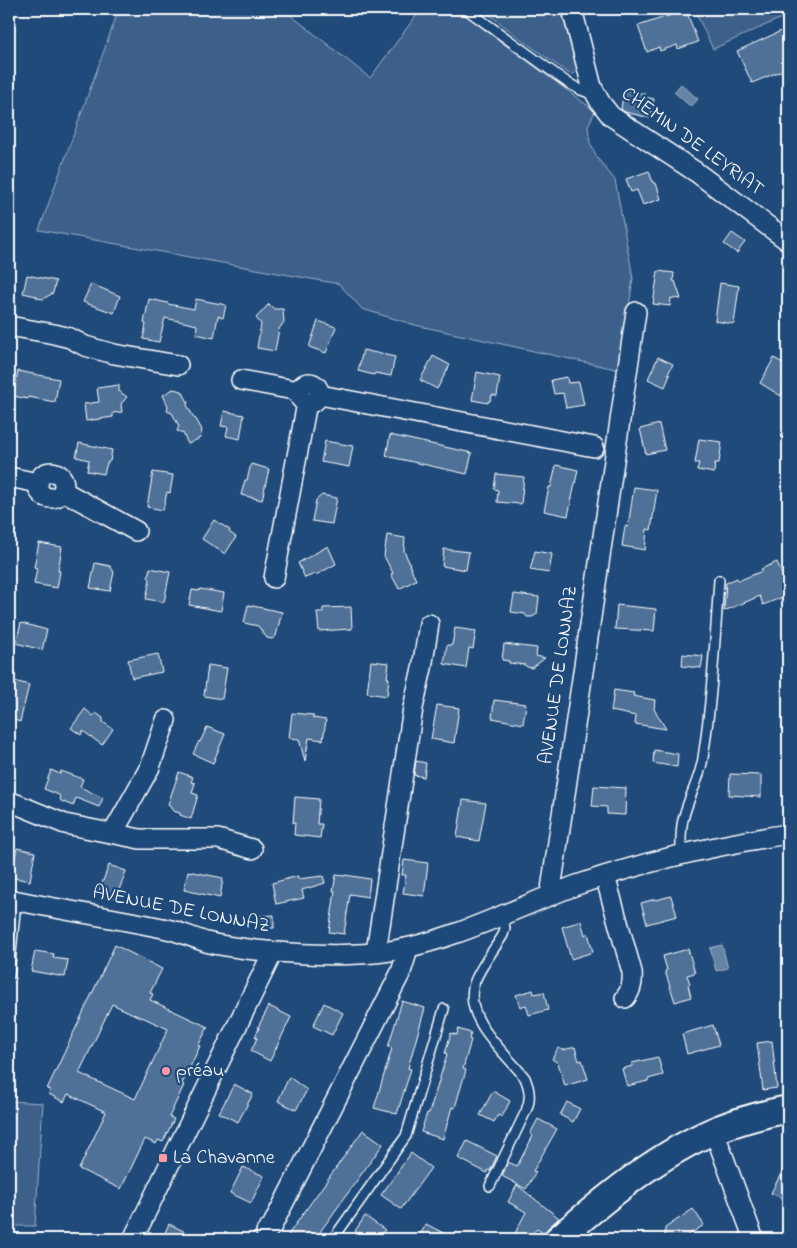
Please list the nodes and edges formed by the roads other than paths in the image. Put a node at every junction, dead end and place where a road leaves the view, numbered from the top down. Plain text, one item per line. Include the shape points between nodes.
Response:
1 (466, 9) edge
2 (572, 9) edge
3 (595, 95) junction
4 (788, 241) edge
5 (636, 312) dead end
6 (9, 326) edge
7 (178, 365) dead end
8 (240, 380) dead end
9 (309, 396) junction
10 (617, 440) junction
11 (594, 447) junction
12 (614, 461) junction
13 (9, 477) edge
14 (136, 531) dead end
15 (274, 578) dead end
16 (720, 580) dead end
17 (429, 624) dead end
18 (166, 720) dead end
19 (9, 801) edge
20 (113, 834) junction
21 (788, 834) edge
22 (252, 849) dead end
23 (681, 854) junction
24 (606, 876) junction
25 (550, 896) junction
26 (12, 900) edge
27 (502, 915) junction
28 (406, 948) junction
29 (273, 952) junction
30 (376, 952) junction
31 (9, 975) edge
32 (625, 998) dead end
33 (444, 1009) dead end
34 (788, 1109) edge
35 (714, 1131) junction
36 (490, 1186) dead end
37 (266, 1232) dead end
38 (751, 1238) edge
39 (133, 1239) edge
40 (333, 1239) edge
41 (558, 1239) edge

1 - 3 lane via 568,83
2 - 3 street, CHEMIN DE LEYRIAT
3 - 4 street, CHEMIN DE LEYRIAT via 618,121 696,172
5 - 10 street, AVENUE DE LONNAZ
6 - 7 street via 70,338 84,346 114,354
8 - 9 street
9 - 11 street
9 - 15 street
10 - 11 street via 601,439
10 - 12 street, AVENUE DE LONNAZ
11 - 12 street via 598,457
12 - 25 street, AVENUE DE LONNAZ
13 - 14 street via 38,483 40,492 47,498 56,497 63,491
16 - 23 lane via 703,760 681,830
17 - 30 street
18 - 20 street via 150,767
19 - 20 street via 65,824
20 - 22 street via 140,839 218,839
21 - 23 street, AVENUE DE LONNAZ
23 - 24 street, AVENUE DE LONNAZ
24 - 25 street, AVENUE DE LONNAZ
24 - 32 street via 632,972 632,986
25 - 27 street, AVENUE DE LONNAZ
26 - 29 street, AVENUE DE LONNAZ via 169,929 211,943
26 - 31 lane
27 - 28 street, AVENUE DE LONNAZ
27 - 36 lane via 506,928 478,975 472,1003 490,1036 526,1078 530,1095 526,1111
28 - 30 street, AVENUE DE LONNAZ
28 - 37 street via 401,972 272,1226
29 - 30 street, AVENUE DE LONNAZ
29 - 39 street
33 - 40 lane via 406,1136
34 - 35 main road
35 - 38 street
35 - 41 main road via 684,1145 635,1177

